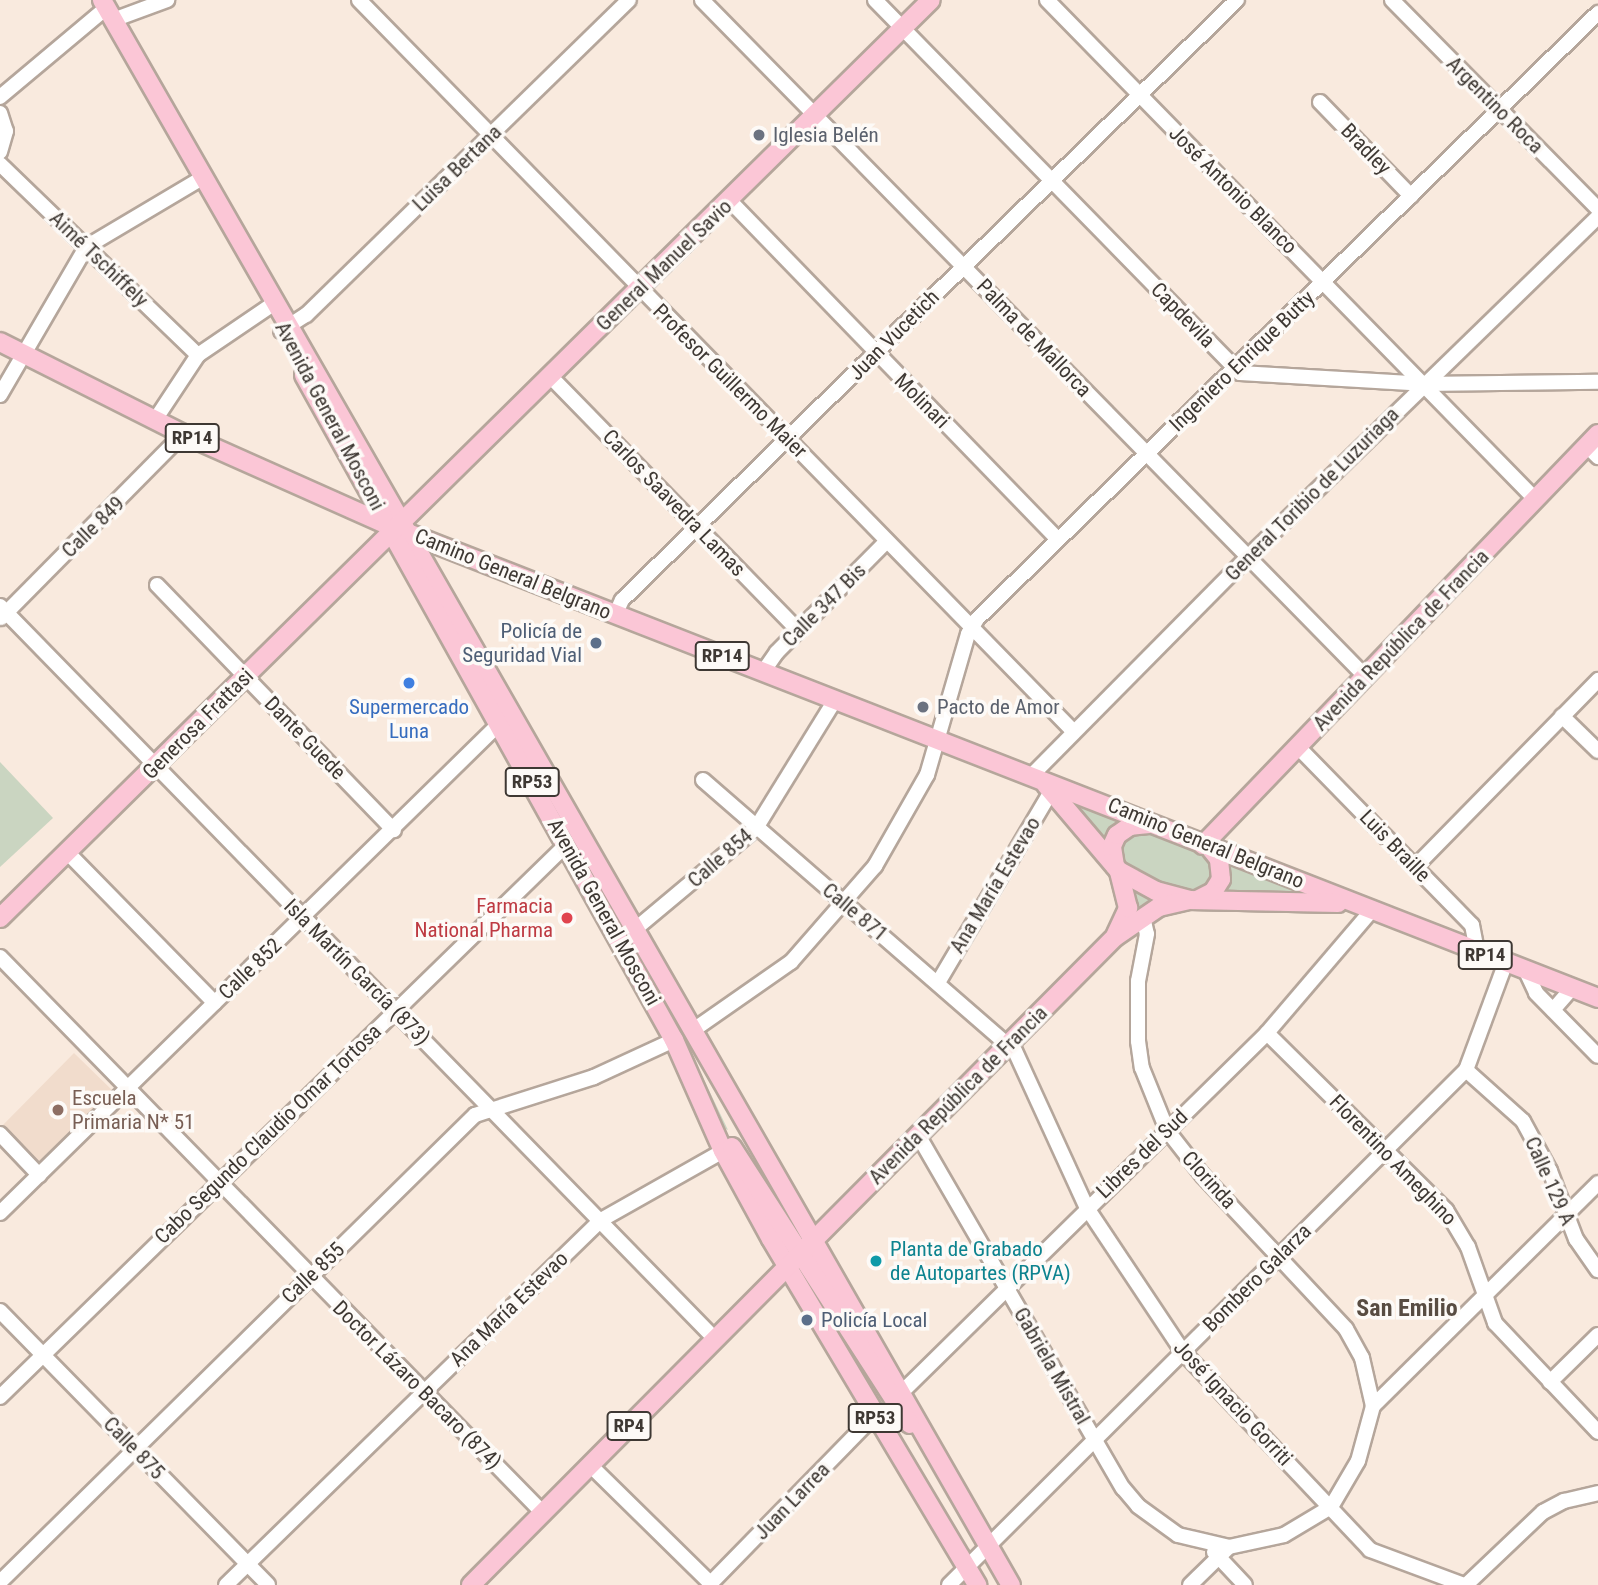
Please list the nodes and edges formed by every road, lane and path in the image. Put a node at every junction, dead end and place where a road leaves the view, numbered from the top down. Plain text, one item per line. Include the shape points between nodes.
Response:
1 (167, 0) edge
2 (359, 0) edge
3 (629, 0) edge
4 (702, 0) edge
5 (874, 0) edge
6 (931, 0) edge
7 (1047, 0) edge
8 (1392, 0) edge
9 (1228, 3) edge
10 (107, 9) edge
11 (1598, 13) edge
12 (902, 29) junction
13 (1140, 95) junction
14 (0, 97) edge
15 (1320, 102) dead end
16 (1499, 109) junction
17 (0, 113) edge
18 (817, 117) junction
19 (491, 135) junction
20 (0, 152) edge
21 (0, 164) edge
22 (202, 178) junction
23 (1051, 180) junction
24 (1411, 196) junction
25 (730, 201) junction
26 (1598, 209) edge
27 (1598, 217) edge
28 (86, 247) junction
29 (965, 266) junction
30 (1323, 282) junction
31 (639, 288) junction
32 (273, 304) junction
33 (285, 329) junction
34 (0, 342) edge
35 (876, 354) junction
36 (198, 355) junction
37 (25, 356) junction
38 (1235, 369) junction
39 (550, 376) junction
40 (1598, 382) edge
41 (1423, 384) junction
42 (0, 395) edge
43 (155, 420) junction
44 (183, 434) junction
45 (788, 440) junction
46 (1594, 446) edge
47 (1146, 454) junction
48 (1536, 500) junction
49 (396, 527) junction
50 (698, 528) junction
51 (1058, 538) junction
52 (887, 541) junction
53 (1248, 557) junction
54 (157, 585) dead end
55 (2, 612) edge
56 (615, 615) junction
57 (972, 626) junction
58 (799, 630) junction
59 (763, 673) junction
60 (1365, 676) junction
61 (246, 677) junction
62 (1598, 680) edge
63 (835, 700) junction
64 (1562, 716) junction
65 (499, 724) junction
66 (1073, 731) junction
67 (941, 740) junction
68 (1298, 747) junction
69 (1598, 751) edge
70 (155, 766) junction
71 (703, 780) dead end
72 (1041, 781) junction
73 (1149, 824) junction
74 (756, 828) junction
75 (394, 830) junction
76 (567, 844) junction
77 (1206, 846) junction
78 (67, 852) junction
79 (1415, 867) junction
80 (1117, 869) junction
81 (1192, 900) junction
82 (845, 905) junction
83 (1373, 909) junction
84 (1143, 917) junction
85 (0, 918) edge
86 (303, 918) junction
87 (633, 931) junction
88 (1115, 937) junction
89 (1477, 951) junction
90 (0, 957) edge
91 (1506, 962) junction
92 (1525, 969) junction
93 (939, 981) junction
94 (1572, 988) junction
95 (1598, 998) edge
96 (215, 1003) junction
97 (395, 1010) junction
98 (1553, 1010) junction
99 (692, 1031) junction
100 (1267, 1033) junction
101 (674, 1040) junction
102 (1009, 1044) junction
103 (1598, 1056) edge
104 (1466, 1070) junction
105 (128, 1088) junction
106 (492, 1108) junction
107 (1167, 1130) junction
108 (0, 1135) edge
109 (918, 1135) junction
110 (1387, 1149) junction
111 (723, 1151) junction
112 (39, 1175) junction
113 (219, 1183) junction
114 (1598, 1183) edge
115 (1087, 1208) junction
116 (0, 1213) edge
117 (1566, 1215) junction
118 (601, 1220) junction
119 (815, 1239) junction
120 (800, 1253) junction
121 (1280, 1255) junction
122 (787, 1266) junction
123 (1598, 1270) edge
124 (310, 1276) junction
125 (1008, 1290) junction
126 (1483, 1296) junction
127 (0, 1311) edge
128 (1598, 1335) edge
129 (714, 1338) junction
130 (1183, 1352) junction
131 (43, 1355) junction
132 (1550, 1382) junction
133 (903, 1391) junction
134 (424, 1392) junction
135 (0, 1397) edge
136 (1373, 1406) junction
137 (874, 1416) junction
138 (1598, 1432) edge
139 (1095, 1441) junction
140 (134, 1449) junction
141 (590, 1465) junction
142 (1598, 1493) edge
143 (1331, 1507) junction
144 (541, 1511) junction
145 (978, 1526) junction
146 (988, 1546) junction
147 (1224, 1552) junction
148 (248, 1564) junction
149 (967, 1567) junction
150 (0, 1582) edge
151 (226, 1585) edge
152 (268, 1585) edge
153 (471, 1585) edge
154 (710, 1585) edge
155 (949, 1585) edge
156 (977, 1585) edge
157 (1011, 1585) edge
158 (1190, 1585) edge
159 (1245, 1585) edge
160 (1465, 1585) edge

1 - 10 street
2 - 19 street, Profesor Guillermo Maier
3 - 19 street, Luisa Bertana
4 - 18 street, Palma de Mallorca
5 - 12 street, Capdevila
6 - 12 main road, General Manuel Savio
7 - 13 street, José Antonio Blanco
8 - 16 street, Argentino Roca
9 - 13 street, Juan Vucetich
10 - 14 street
10 - 22 main road, Avenida General Mosconi
11 - 16 street, Ingeniero Enrique Butty
12 - 18 main road, General Manuel Savio
12 - 23 street, Capdevila
13 - 23 street, Juan Vucetich
13 - 30 street, José Antonio Blanco
15 - 24 street, Bradley
16 - 24 street, Ingeniero Enrique Butty
16 - 26 street, Argentino Roca
17 - 20 street via 6,131
18 - 25 main road, General Manuel Savio
18 - 29 street, Palma de Mallorca
19 - 31 street, Profesor Guillermo Maier
19 - 33 street, Luisa Bertana
21 - 28 street, Aimé Tschiffely
22 - 28 street
22 - 32 main road, Avenida General Mosconi
23 - 29 street, Juan Vucetich
23 - 38 street, Capdevila
24 - 30 street, Ingeniero Enrique Butty
25 - 31 main road, General Manuel Savio
25 - 35 street, Molinari
27 - 41 street, General Toribio de Luzuriaga
28 - 36 street, Aimé Tschiffely
28 - 37 street
29 - 35 street, Juan Vucetich
29 - 47 street, Palma de Mallorca
30 - 38 street, Ingeniero Enrique Butty
30 - 41 street, José Antonio Blanco
31 - 39 main road, General Manuel Savio
31 - 45 street, Profesor Guillermo Maier
32 - 33 main road, Avenida General Mosconi
32 - 36 street
33 - 49 main road, Avenida General Mosconi
34 - 37 main road, Camino General Belgrano / RP14
35 - 45 street, Juan Vucetich
35 - 51 street, Molinari
36 - 43 street
37 - 42 street
37 - 43 main road, Camino General Belgrano / RP14
38 - 41 street via 1244,375
38 - 47 street, Ingeniero Enrique Butty
39 - 49 main road, General Manuel Savio
39 - 50 street, Carlos Saavedra Lamas
40 - 41 street
41 - 48 street, José Antonio Blanco
41 - 53 street, General Toribio de Luzuriaga
43 - 44 main road, Camino General Belgrano / RP14
44 - 49 main road, Camino General Belgrano / RP14
44 - 55 street, Calle 849
45 - 50 street, Juan Vucetich
45 - 52 street, Profesor Guillermo Maier
46 - 48 main road, Avenida República de Francia
47 - 51 street, Ingeniero Enrique Butty
47 - 53 street, Palma de Mallorca
48 - 60 main road, Avenida República de Francia
49 - 56 main road, Camino General Belgrano / RP14
49 - 61 main road, Generosa Frattasi
49 - 65 main road, Avenida General Mosconi / RP53
49 - 87 main road, Avenida General Mosconi / RP53
50 - 56 street, Juan Vucetich via 622,600
50 - 58 street, Carlos Saavedra Lamas
51 - 57 street, Ingeniero Enrique Butty
52 - 57 street, Profesor Guillermo Maier
52 - 58 street, Calle 347 Bis
53 - 60 street, Palma de Mallorca
53 - 66 street, General Toribio de Luzuriaga
54 - 61 street, Dante Guede
55 - 70 street, Isla Martín García (873)
56 - 59 main road, Camino General Belgrano / RP14
57 - 66 street, Profesor Guillermo Maier
57 - 67 street, Ingeniero Enrique Butty
58 - 59 street, Calle 347 Bis
59 - 63 main road, Camino General Belgrano / RP14
60 - 68 main road, Avenida República de Francia
61 - 70 main road, Generosa Frattasi
61 - 75 street, Dante Guede
62 - 64 street
63 - 67 main road, Camino General Belgrano / RP14
63 - 74 street, Calle 854
64 - 69 street
64 - 79 street
65 - 75 street, Calle 852
65 - 76 main road, Avenida General Mosconi / RP53
66 - 72 street, General Toribio de Luzuriaga
67 - 72 main road, Camino General Belgrano / RP14
67 - 82 street, Ingeniero Enrique Butty via 900,827
68 - 77 main road, Avenida República de Francia
68 - 79 street, Luis Braille
70 - 78 main road, Generosa Frattasi
70 - 86 street, Isla Martín García (873)
71 - 74 street, Calle 871
72 - 73 main road, Camino General Belgrano / RP14
72 - 80 main road, Camino General Belgrano / RP14
72 - 93 street, Ana María Estevao
73 - 77 main road, Camino General Belgrano
73 - 80 main road, RP4 via 1130,826 1117,835 1112,846
74 - 82 street, Calle 871
74 - 87 street, Calle 854
75 - 86 street, Calle 852
76 - 97 street, Cabo Segundo Claudio Omar Tortosa
76 - 101 main road, Avenida General Mosconi / RP53
77 - 81 main road, RP4 via 1221,866 1220,879 1213,892
77 - 83 main road, Camino General Belgrano / RP14
78 - 85 main road, Generosa Frattasi
78 - 96 street
79 - 89 street, Luis Braille via 1472,925
80 - 81 main road, Camino General Belgrano via 1147,887
80 - 88 main road, Avenida República de Francia / RP4 via 1128,908
81 - 83 main road, Camino General Belgrano / RP14 via 1326,901
81 - 84 main road, Avenida República de Francia / RP4 via 1168,903
82 - 93 street, Calle 871
82 - 99 street, Ingeniero Enrique Butty via 776,975
83 - 89 main road, Camino General Belgrano / RP14
83 - 100 street, Libres del Sud
84 - 88 main road, Avenida República de Francia / RP4
84 - 107 street, Clorinda via 1147,934 1138,981 1138,1041 1142,1069
86 - 96 street, Calle 852
86 - 97 street, Isla Martín García (873)
87 - 99 main road, Avenida General Mosconi / RP53
88 - 102 main road, Avenida República de Francia / RP4
89 - 91 main road, Camino General Belgrano / RP14
90 - 105 street, Doctor Lázaro Bacaro (874)
91 - 92 main road, Camino General Belgrano / RP14
91 - 104 street, Bombero Galarza
92 - 94 main road, Camino General Belgrano / RP14
92 - 98 street via 1531,987
93 - 102 street, Calle 871
94 - 95 main road, Camino General Belgrano / RP14
94 - 98 street
96 - 105 street, Calle 852
97 - 106 street, Isla Martín García (873)
97 - 113 street, Cabo Segundo Claudio Omar Tortosa
98 - 103 street
99 - 119 main road, Avenida General Mosconi / RP53
100 - 107 street, Libres del Sud
100 - 110 street, Florentino Ameghino
101 - 106 street, Calle 855 via 594,1077
101 - 111 main road, Avenida General Mosconi / RP53
101 - 120 main road, RP53 via 725,1136
102 - 109 main road, Avenida República de Francia / RP4
102 - 115 street, José Ignacio Gorriti via 1019,1056
104 - 110 street, Bombero Galarza
104 - 117 street, Calle 129 A via 1522,1121 1550,1171
105 - 112 street, Calle 852
105 - 113 street, Doctor Lázaro Bacaro (874)
106 - 118 street, Isla Martín García (873)
106 - 124 street, Calle 855 via 475,1115
107 - 115 street, Libres del Sud
107 - 121 street, Clorinda via 1203,1176
108 - 112 street
109 - 119 main road, Avenida República de Francia / RP4
109 - 125 street, Gabriela Mistral
110 - 121 street, Bombero Galarza
110 - 126 street, Florentino Ameghino via 1460,1229
111 - 118 street, Ana María Estevao
111 - 122 main road, Avenida General Mosconi / RP53
112 - 116 street, Calle 852
113 - 124 street, Doctor Lázaro Bacaro (874)
113 - 131 street, Cabo Segundo Claudio Omar Tortosa
114 - 117 street
115 - 125 street, Libres del Sud
115 - 130 street, José Ignacio Gorriti
117 - 123 street, Calle 129 A via 1583,1253
117 - 126 street
118 - 129 street, Isla Martín García (873)
118 - 134 street, Ana María Estevao
119 - 120 main road, Avenida República de Francia / RP4
119 - 133 main road, RP53
120 - 122 main road, RP4
120 - 145 main road, RP53
121 - 130 street, Bombero Galarza
121 - 136 street, Clorinda via 1355,1342
122 - 129 main road, RP4
122 - 137 main road, RP53
124 - 134 street, Doctor Lázaro Bacaro (874)
124 - 140 street, Calle 855
125 - 133 street, Libres del Sud
125 - 139 street, Gabriela Mistral
126 - 132 street, Florentino Ameghino via 1502,1332
126 - 136 street
127 - 131 street, Calle 875
128 - 132 street
129 - 141 main road, RP4
130 - 139 street, Bombero Galarza
130 - 143 street, José Ignacio Gorriti
131 - 135 street, Cabo Segundo Claudio Omar Tortosa
131 - 140 street, Calle 875
132 - 138 street, Florentino Ameghino
133 - 145 main road, RP53
134 - 144 street, Doctor Lázaro Bacaro (874)
134 - 148 street, Ana María Estevao
136 - 143 street via 1358,1461
137 - 149 main road, RP53
137 - 154 street, Juan Larrea
139 - 146 street, Bombero Galarza
139 - 147 street, Gabriela Mistral via 1138,1506 1178,1535
140 - 148 street, Calle 875
140 - 150 street, Calle 855
141 - 144 main road, RP4
141 - 154 street
142 - 160 street via 1564,1501 1543,1512
143 - 147 street via 1284,1535
143 - 160 street, José Ignacio Gorriti via 1379,1556
144 - 153 main road, RP4
145 - 146 main road, RP53
146 - 149 street, Bombero Galarza
146 - 157 main road, RP53
147 - 158 street
147 - 159 street
148 - 151 street, Ana María Estevao
148 - 152 street, Calle 875
149 - 155 street, Bombero Galarza
149 - 156 main road, RP53

